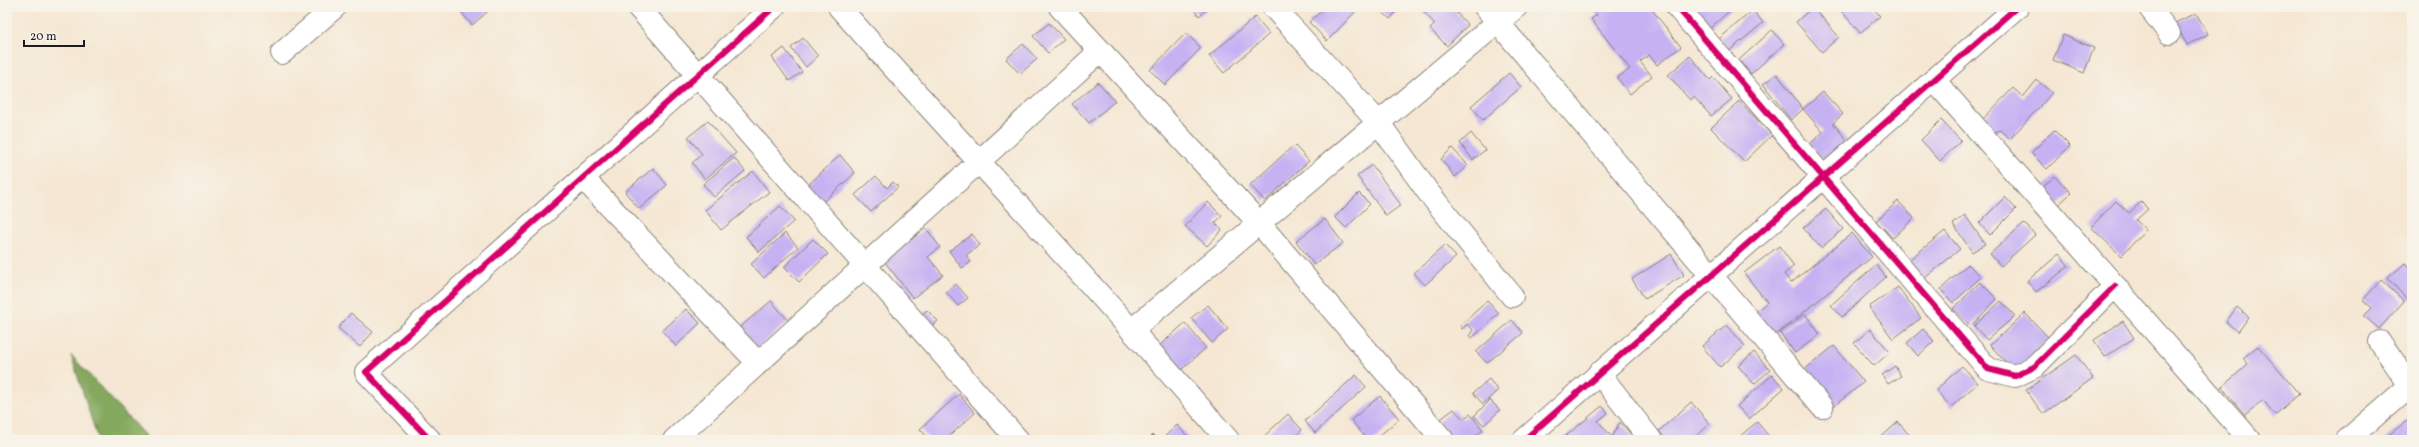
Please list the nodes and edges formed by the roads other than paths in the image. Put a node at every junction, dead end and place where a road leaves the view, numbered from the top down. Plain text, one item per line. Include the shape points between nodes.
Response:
1 (335, 7) edge
2 (638, 7) edge
3 (774, 7) edge
4 (839, 7) edge
5 (1060, 7) edge
6 (1273, 7) edge
7 (1516, 7) edge
8 (1677, 7) edge
9 (2017, 7) edge
10 (2149, 7) edge
11 (1492, 14) edge
12 (2169, 33) dead end
13 (1100, 51) junction
14 (282, 53) dead end
15 (698, 75) junction
16 (1934, 80) junction
17 (1378, 122) junction
18 (978, 162) junction
19 (583, 178) junction
20 (1822, 178) junction
21 (1259, 223) junction
22 (865, 266) junction
23 (1710, 276) junction
24 (2115, 286) junction
25 (1512, 296) dead end
26 (1133, 329) junction
27 (2380, 342) dead end
28 (758, 363) junction
29 (1599, 373) junction
30 (2411, 386) edge
31 (1822, 408) dead end
32 (430, 440) edge
33 (674, 440) edge
34 (1018, 440) edge
35 (1228, 440) edge
36 (1443, 440) edge
37 (1524, 440) edge
38 (1651, 440) edge
39 (2250, 440) edge
40 (2347, 440) edge

1 - 14 street
2 - 15 street
3 - 15 street
4 - 18 street
5 - 13 street
6 - 17 street
7 - 11 street
8 - 20 street
9 - 16 street
10 - 12 street
11 - 17 street
11 - 23 street
13 - 18 street
13 - 21 street
15 - 19 street
15 - 22 street
16 - 20 street
16 - 24 street
17 - 21 street
17 - 25 street via 1428,192
18 - 22 street
18 - 26 street
19 - 28 street
19 - 32 street via 366,372
20 - 23 street
20 - 24 street via 1988,369 2015,376 2034,367
21 - 26 street
21 - 36 street
22 - 28 street
22 - 34 street
23 - 29 street
23 - 31 street
24 - 39 street
26 - 35 street
27 - 30 street
28 - 33 street
29 - 37 street
29 - 38 street
30 - 40 street

